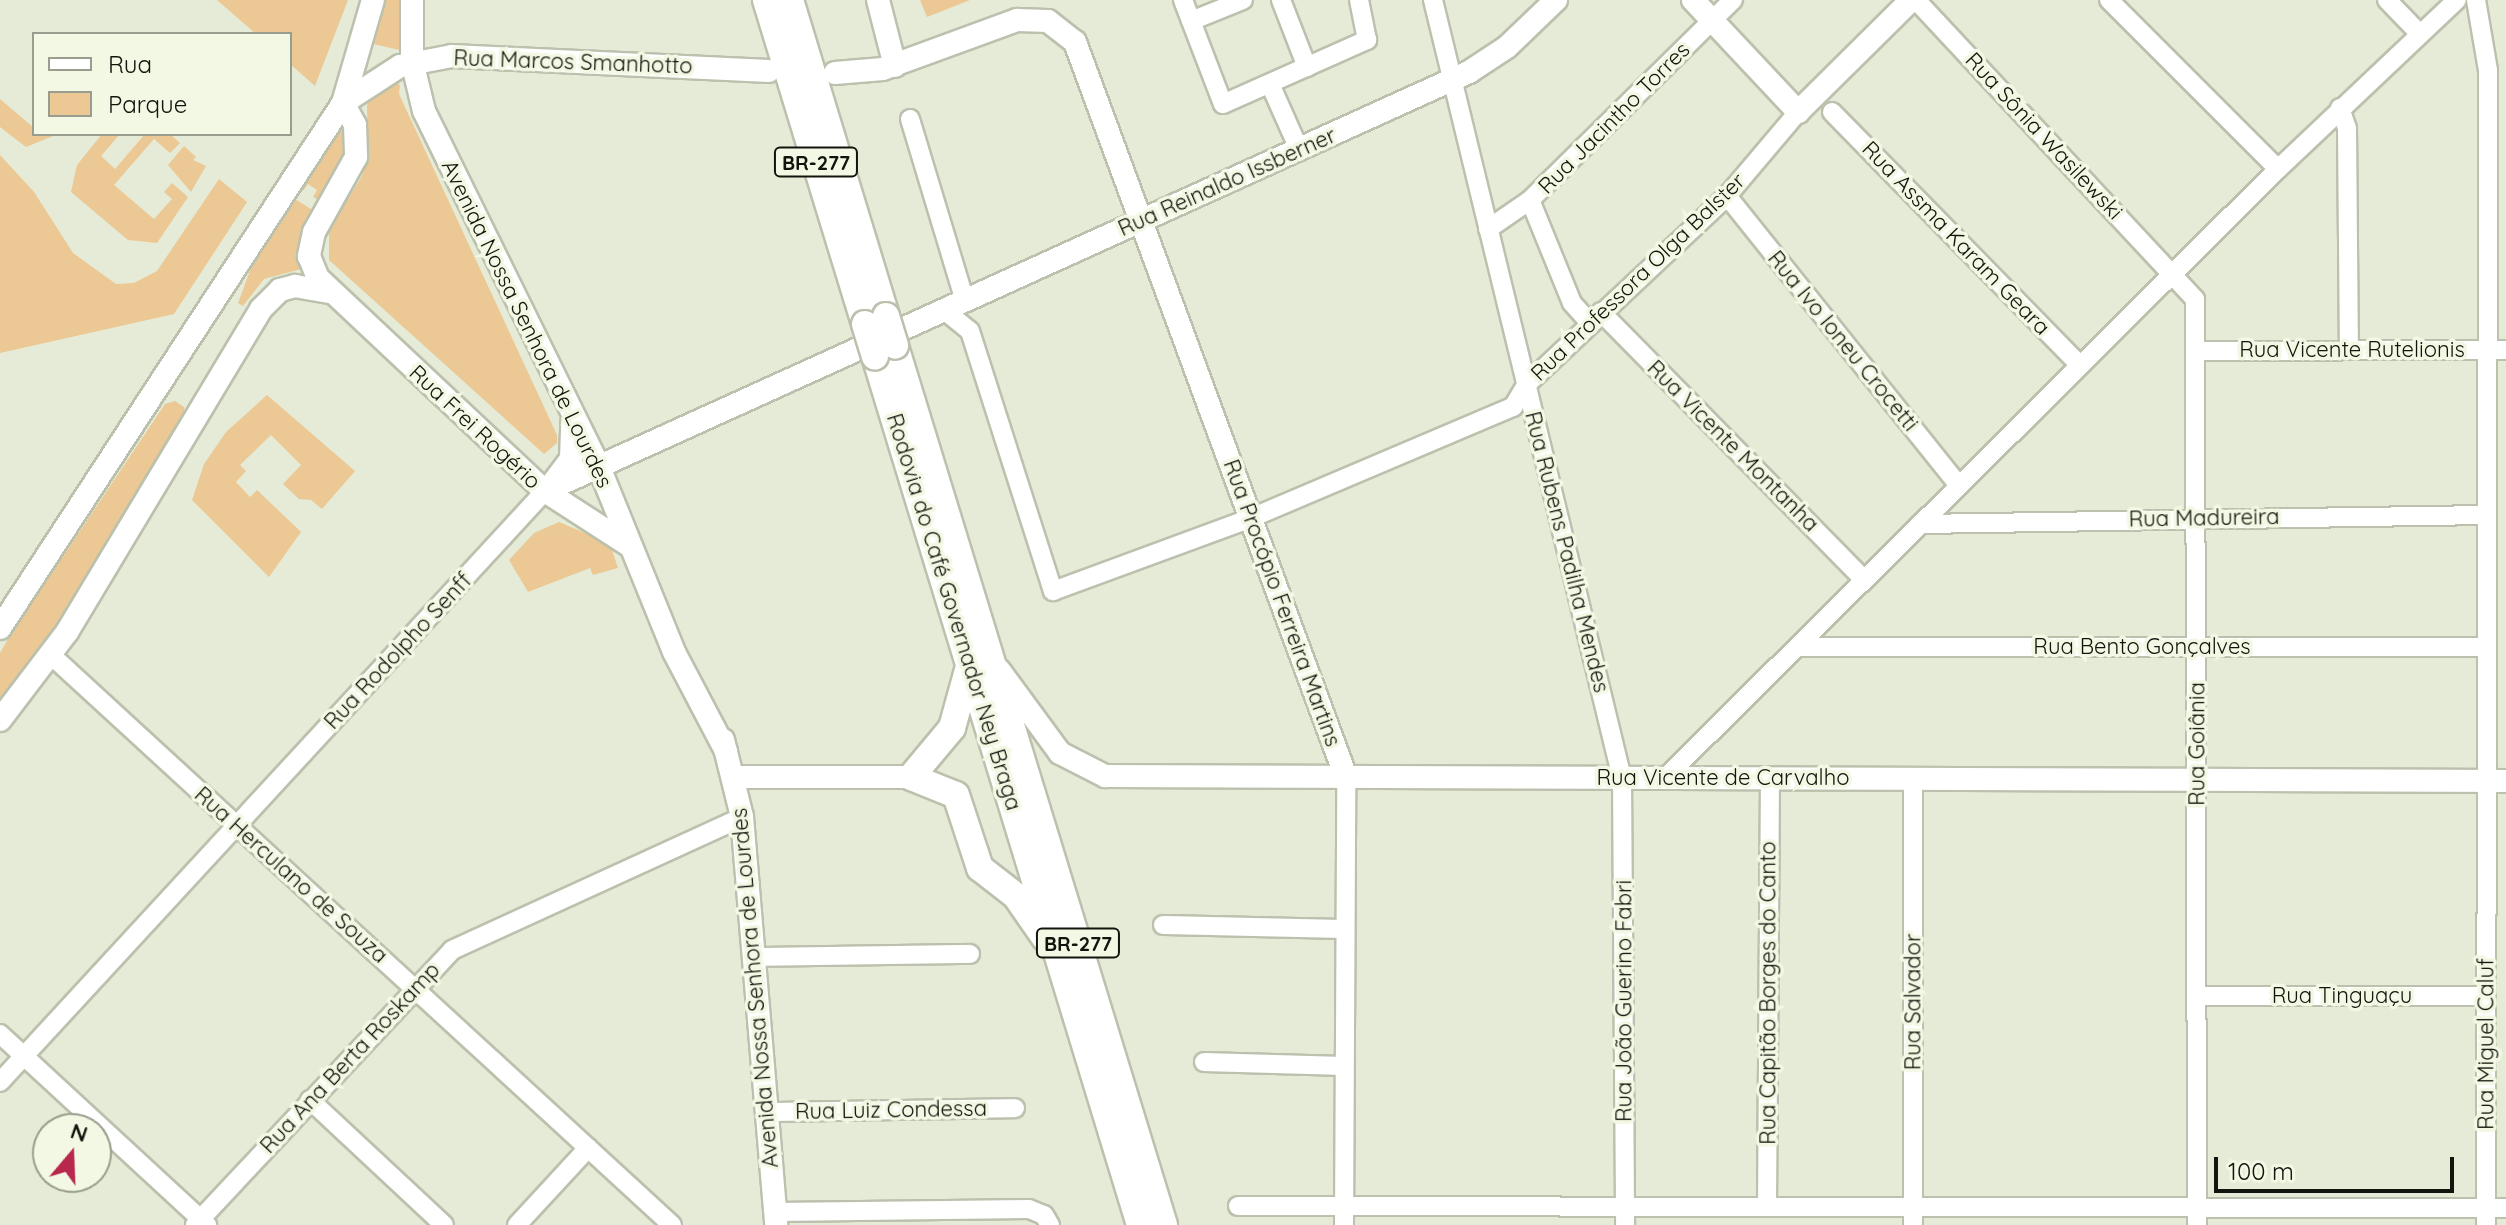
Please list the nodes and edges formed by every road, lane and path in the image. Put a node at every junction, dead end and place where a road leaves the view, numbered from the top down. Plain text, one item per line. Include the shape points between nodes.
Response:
1 (373, 0) edge
2 (412, 0) edge
3 (766, 0) edge
4 (878, 0) edge
5 (1183, 0) edge
6 (1243, 0) edge
7 (1281, 0) edge
8 (1359, 0) edge
9 (1433, 0) edge
10 (1556, 0) edge
11 (1693, 0) edge
12 (1733, 0) edge
13 (1913, 0) edge
14 (2109, 0) edge
15 (2387, 0) edge
16 (2457, 0) edge
17 (2476, 0) edge
18 (794, 8) edge
19 (1713, 20) junction
20 (1191, 21) junction
21 (2420, 34) junction
22 (412, 61) junction
23 (895, 66) junction
24 (1307, 67) junction
25 (769, 71) dead end
26 (835, 73) dead end
27 (1452, 80) junction
28 (1270, 84) junction
29 (343, 103) junction
30 (2340, 108) junction
31 (1798, 112) junction
32 (1832, 112) dead end
33 (910, 119) dead end
34 (1299, 149) junction
35 (2278, 169) junction
36 (1727, 196) junction
37 (1530, 200) junction
38 (1142, 220) junction
39 (1488, 229) junction
40 (2173, 272) junction
41 (329, 292) junction
42 (965, 301) junction
43 (944, 310) junction
44 (1596, 318) junction
45 (881, 336) junction
46 (2349, 349) junction
47 (2497, 350) edge
48 (2198, 351) junction
49 (2080, 365) junction
50 (1526, 385) junction
51 (572, 419) junction
52 (599, 467) junction
53 (1959, 486) junction
54 (545, 491) junction
55 (2487, 515) junction
56 (2197, 517) junction
57 (1251, 518) junction
58 (1920, 524) junction
59 (631, 546) junction
60 (1864, 580) junction
61 (2, 619) edge
62 (1798, 647) junction
63 (2197, 647) junction
64 (2487, 647) junction
65 (51, 655) junction
66 (981, 662) junction
67 (0, 720) edge
68 (733, 777) junction
69 (911, 777) junction
70 (1346, 777) junction
71 (1622, 778) junction
72 (1665, 778) junction
73 (1770, 779) junction
74 (1913, 779) junction
75 (2197, 780) junction
76 (2496, 781) edge
77 (742, 817) junction
78 (237, 826) junction
79 (1163, 925) dead end
80 (1345, 929) junction
81 (970, 954) dead end
82 (754, 957) junction
83 (1060, 961) junction
84 (414, 988) junction
85 (2197, 996) junction
86 (2486, 996) junction
87 (0, 1034) edge
88 (24, 1056) junction
89 (1204, 1062) dead end
90 (1344, 1066) junction
91 (0, 1082) edge
92 (310, 1100) junction
93 (1015, 1108) dead end
94 (767, 1112) junction
95 (588, 1148) junction
96 (1238, 1206) dead end
97 (1344, 1206) junction
98 (1480, 1206) junction
99 (1767, 1207) junction
100 (2506, 1208) edge
101 (1625, 1216) edge
102 (1913, 1216) edge
103 (2197, 1216) edge
104 (2486, 1217) edge
105 (776, 1219) edge
106 (1047, 1220) edge
107 (201, 1223) edge
108 (444, 1225) edge
109 (517, 1225) edge
110 (672, 1225) edge
111 (1140, 1225) edge
112 (1164, 1225) edge
113 (1344, 1225) edge
114 (1480, 1225) edge

1 - 29 main road
2 - 22 main road, Avenida Nossa Senhora de Lourdes
3 - 45 highway, Rodovia do Café Governador Ney Braga / BR-277
4 - 23 main road
5 - 20 street
6 - 20 street
7 - 24 street
8 - 24 street via 1367,40
9 - 27 street, Rua Rubens Padilha Mendes
10 - 27 main road, Rua Reinaldo Issberner via 1495,56
11 - 19 main road
12 - 19 street, Rua Jacintho Torres
13 - 31 main road, Rua Professora Olga Balster
13 - 40 street, Rua Sônia Wasilewski
14 - 35 street
15 - 21 street
16 - 21 street
17 - 47 street, Rua Miguel Caluf via 2488,70
18 - 45 highway, Rodovia do Café Governador Ney Braga / BR-277
19 - 31 main road
19 - 37 street, Rua Jacintho Torres
20 - 28 street via 1223,104
21 - 30 street
22 - 25 main road, Rua Marcos Smanhotto via 476,56
22 - 29 main road, Rua Marcos Smanhotto via 382,74
22 - 51 main road, Avenida Nossa Senhora de Lourdes via 430,125
23 - 26 main road
23 - 38 main road, Rua Procópio Ferreira Martins via 1017,20 1048,21 1063,29 1081,54
24 - 28 street
27 - 34 main road, Rua Reinaldo Issberner
27 - 39 street, Rua Rubens Padilha Mendes
28 - 34 street
29 - 41 main road via 355,125 356,157 310,243 312,267
29 - 61 main road
30 - 35 street
30 - 46 street via 2347,128
31 - 36 street, Rua Professora Olga Balster
32 - 49 street, Rua Assma Karam Geara
33 - 42 street
34 - 38 main road, Rua Reinaldo Issberner
35 - 40 street
36 - 44 street, Rua Professora Olga Balster
36 - 53 street, Rua Ivo Ioneu Crocetti
37 - 39 street, Rua Jacintho Torres
37 - 44 street, Rua Vicente Montanha via 1572,303
38 - 42 main road, Rua Reinaldo Issberner
38 - 57 main road, Rua Procópio Ferreira Martins
39 - 50 street, Rua Rubens Padilha Mendes
40 - 48 street, Rua Goiânia via 2195,299
40 - 49 street
41 - 54 main road, Rua Frei Rogério
41 - 65 main road via 295,286 280,290 261,309
42 - 43 main road, Rua Reinaldo Issberner
43 - 45 main road, Rua Reinaldo Issberner
43 - 57 street, Rua Professora Olga Balster via 970,331 1053,591
44 - 50 street, Rua Professora Olga Balster
44 - 60 street, Rua Vicente Montanha
45 - 52 main road, Rua Rodolpho Senff
45 - 66 highway, Rodovia do Café Governador Ney Braga / BR-277
46 - 47 street, Rua Vicente Rutelionis
46 - 48 street, Rua Vicente Rutelionis
47 - 55 street, Rua Miguel Caluf
48 - 56 street, Rua Goiânia
49 - 53 street
50 - 57 street, Rua Professora Olga Balster via 1503,412
50 - 71 street, Rua Rubens Padilha Mendes
51 - 52 main road, Avenida Nossa Senhora de Lourdes
51 - 54 main road via 571,459
52 - 54 main road, Rua Rodolpho Senff
52 - 59 main road, Avenida Nossa Senhora de Lourdes
53 - 58 street
54 - 59 main road, Rua Frei Rogério
54 - 78 street, Rua Rodolpho Senff
55 - 56 street, Rua Madureira
55 - 64 street, Rua Miguel Caluf
56 - 58 street, Rua Madureira
56 - 63 street, Rua Goiânia
57 - 70 main road, Rua Procópio Ferreira Martins
58 - 60 street
59 - 68 main road, Avenida Nossa Senhora de Lourdes via 681,649
60 - 62 street
62 - 63 street, Rua Bento Gonçalves
62 - 72 street
63 - 64 street, Rua Bento Gonçalves
63 - 75 street, Rua Goiânia
64 - 76 street, Rua Miguel Caluf
65 - 67 main road
65 - 78 street, Rua Herculano de Souza
66 - 69 highway via 952,728
66 - 70 main road, Rua Vicente de Carvalho via 1060,753 1105,776
66 - 83 highway, Rodovia do Café Governador Ney Braga / BR-277
66 - 112 highway, Rodovia do Café Governador Ney Braga / BR-277
68 - 69 main road
68 - 77 main road, Avenida Nossa Senhora de Lourdes
69 - 83 highway via 956,795 980,868 1016,896
70 - 71 main road, Rua Vicente de Carvalho
70 - 80 street, Rua Procópio Ferreira Martins
71 - 72 main road, Rua Vicente de Carvalho
71 - 101 street, Rua João Guerino Fabri
72 - 73 main road, Rua Vicente de Carvalho
73 - 74 main road, Rua Vicente de Carvalho
73 - 99 street, Rua Capitão Borges do Canto
74 - 75 main road, Rua Vicente de Carvalho
74 - 102 street, Rua Salvador
75 - 76 main road, Rua Vicente de Carvalho
75 - 85 street, Rua Goiânia
76 - 86 street, Rua Miguel Caluf
77 - 82 main road, Avenida Nossa Senhora de Lourdes
77 - 84 street, Rua Ana Berta Roskamp via 464,943
78 - 84 street, Rua Herculano de Souza
78 - 88 street, Rua Rodolpho Senff
79 - 80 street
80 - 90 street, Rua Procópio Ferreira Martins
81 - 82 street
82 - 94 main road, Avenida Nossa Senhora de Lourdes
83 - 111 highway, Rodovia do Café Governador Ney Braga / BR-277
84 - 92 street, Rua Ana Berta Roskamp
84 - 95 street, Rua Herculano de Souza
85 - 86 street, Rua Tinguaçu
85 - 103 street, Rua Goiânia
86 - 104 street, Rua Miguel Caluf
87 - 88 street
88 - 91 street, Rua Rodolpho Senff
88 - 107 street
89 - 90 street
90 - 97 street, Rua Procópio Ferreira Martins
92 - 107 street, Rua Ana Berta Roskamp
92 - 108 street
93 - 94 street, Rua Luiz Condessa
94 - 105 main road, Avenida Nossa Senhora de Lourdes
95 - 109 street
95 - 110 street, Rua Herculano de Souza
96 - 97 street
97 - 98 street
97 - 113 street, Rua Procópio Ferreira Martins
98 - 101 street
98 - 114 street
99 - 101 street
99 - 102 street
100 - 104 street
102 - 103 street
103 - 104 street
105 - 106 street via 1029,1209

